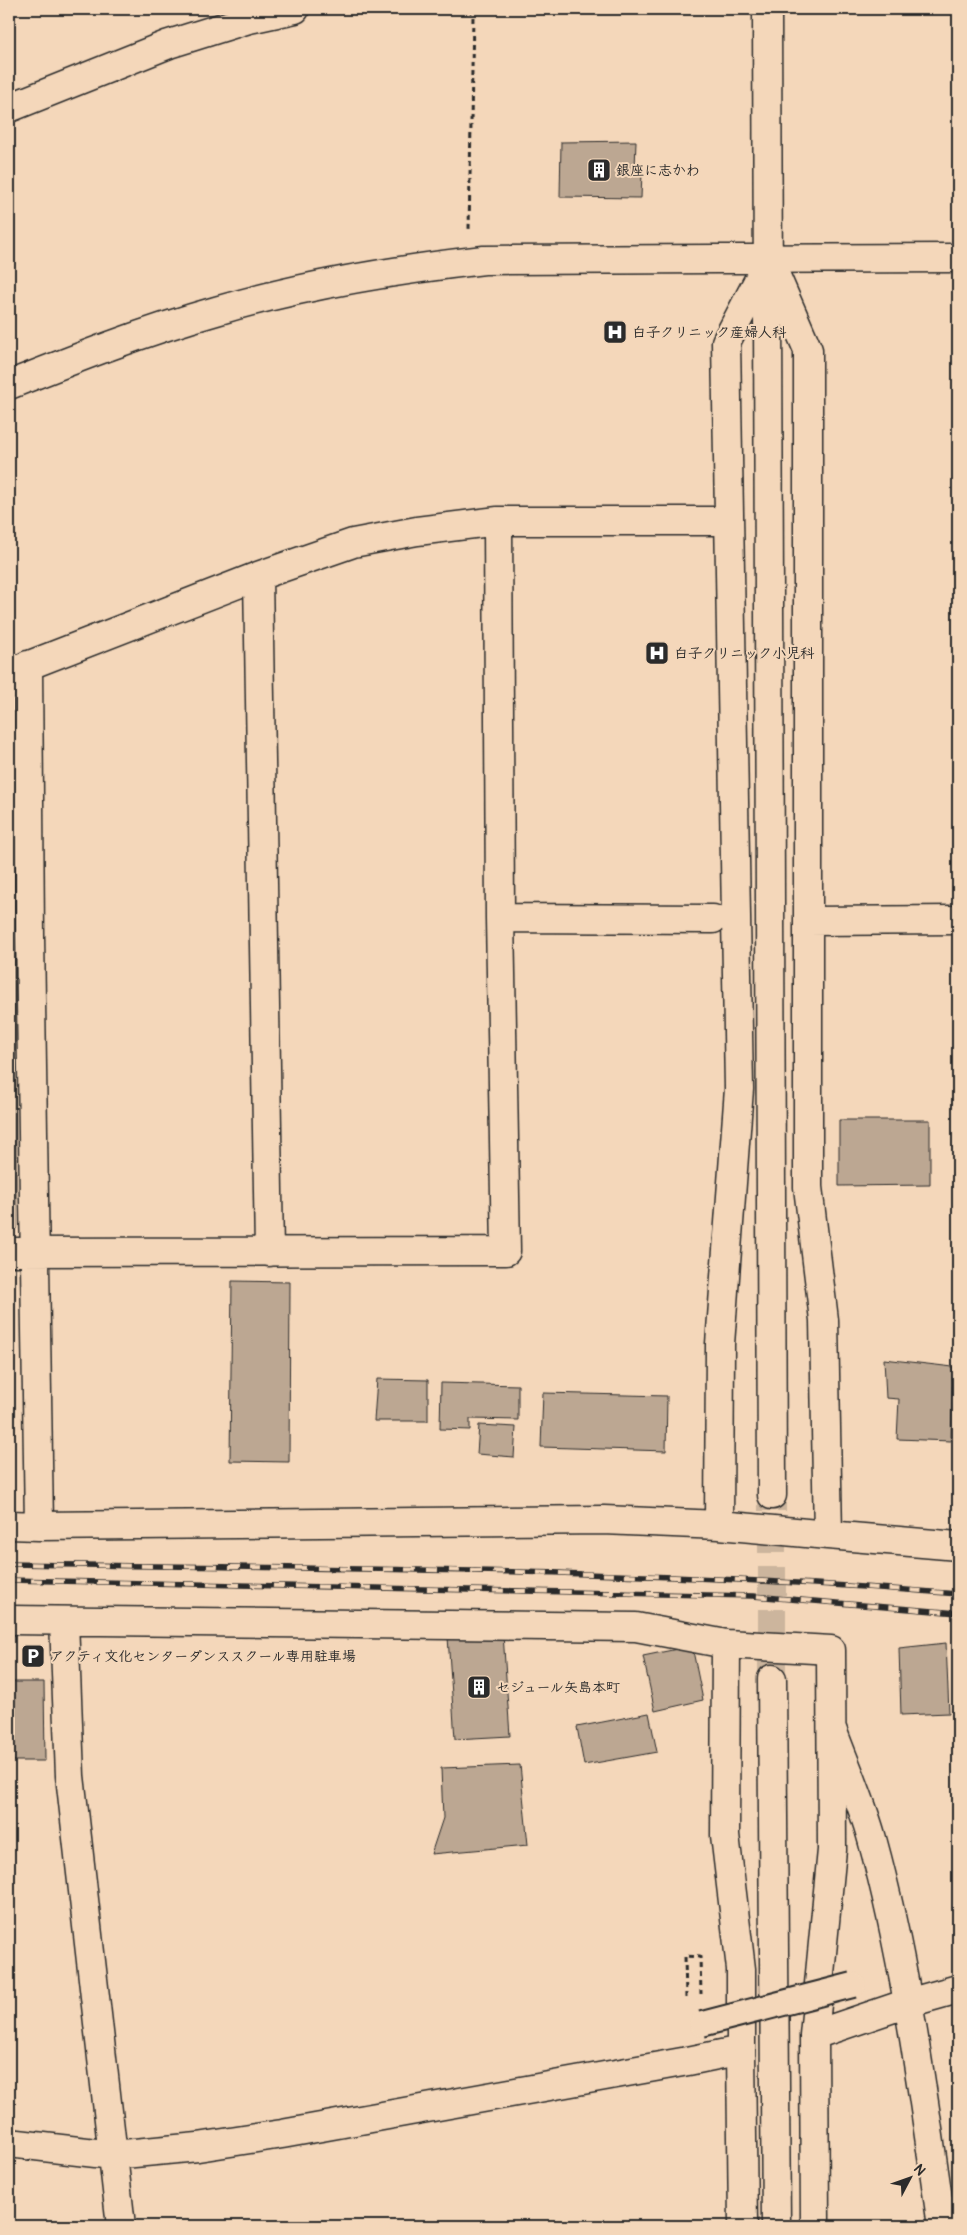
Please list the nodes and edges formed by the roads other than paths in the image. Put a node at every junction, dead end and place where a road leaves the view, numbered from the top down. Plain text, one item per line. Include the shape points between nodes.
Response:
1 (295, 9) edge
2 (767, 9) edge
3 (9, 108) edge
4 (958, 258) edge
5 (769, 260) junction
6 (9, 385) edge
7 (498, 521) junction
8 (713, 521) dead end
9 (258, 576) junction
10 (18, 669) edge
11 (500, 918) junction
12 (713, 919) dead end
13 (958, 920) edge
14 (808, 921) junction
15 (22, 1252) edge
16 (269, 1252) junction
17 (772, 1495) tunnel mouth
18 (9, 1525) edge
19 (719, 1525) junction
20 (38, 1526) junction
21 (828, 1535) junction
22 (958, 1546) edge
23 (9, 1620) edge
24 (64, 1621) junction
25 (726, 1644) junction
26 (772, 1679) tunnel mouth
27 (832, 1729) junction
28 (853, 1985) dead end
29 (958, 1989) edge
30 (908, 2003) junction
31 (702, 2024) road end
32 (814, 2035) junction
33 (741, 2050) junction
34 (9, 2143) edge
35 (113, 2155) junction
36 (121, 2226) edge
37 (743, 2226) edge
38 (776, 2226) edge
39 (815, 2226) edge
40 (942, 2226) edge

1 - 3 street via 249,19 170,44
2 - 5 street
4 - 5 street
5 - 6 street via 484,260 380,273 217,310 113,344
5 - 14 street via 808,350
5 - 17 street
5 - 19 street via 726,342 739,1089 720,1344
7 - 8 street
7 - 9 street via 353,542
7 - 11 street
9 - 10 street
9 - 16 street
10 - 15 street
11 - 12 street
11 - 16 street via 506,1251
13 - 14 street
14 - 21 street via 808,1187 824,1320
15 - 16 street
15 - 20 street
18 - 20 street
19 - 20 street via 604,1520
19 - 21 street
21 - 22 street
23 - 24 street
24 - 25 street via 636,1627
24 - 35 street via 70,1776
25 - 27 street via 831,1650
25 - 33 street via 725,1835 741,1969
26 - 38 street
27 - 30 street via 872,1837
27 - 32 street via 832,1850
28 - 31 street, bridge
29 - 30 street
30 - 32 street
30 - 40 street
32 - 39 street
33 - 35 street via 282,2134 198,2147
33 - 37 street
34 - 35 street
35 - 36 street

